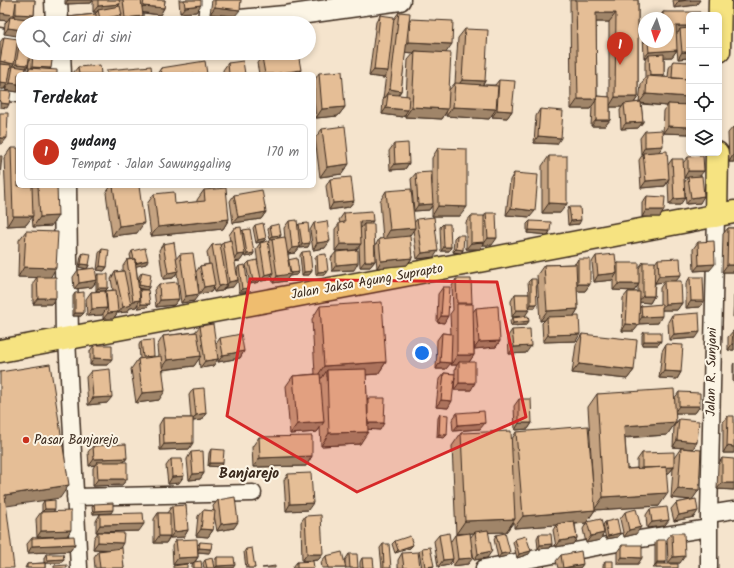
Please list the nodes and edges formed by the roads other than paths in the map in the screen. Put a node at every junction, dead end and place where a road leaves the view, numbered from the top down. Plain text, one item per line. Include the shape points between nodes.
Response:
1 (56, 0) edge
2 (208, 0) edge
3 (400, 0) edge
4 (720, 0) edge
5 (57, 16) edge
6 (207, 16) edge
7 (285, 16) edge
8 (0, 36) edge
9 (16, 40) edge
10 (719, 48) edge
11 (59, 60) edge
12 (60, 72) edge
13 (0, 92) edge
14 (16, 94) edge
15 (717, 156) edge
16 (65, 188) edge
17 (725, 214) edge
18 (67, 339) junction
19 (0, 351) edge
20 (253, 492) dead end
21 (75, 497) junction
22 (734, 510) edge
23 (709, 521) junction
24 (79, 568) edge
25 (484, 568) edge
26 (709, 568) edge

1 - 5 main road
2 - 6 street
3 - 7 street
4 - 10 main road
8 - 9 street
11 - 12 main road
13 - 14 street
15 - 17 main road
16 - 18 main road
17 - 18 main road, Jalan Jaksa Agung Suprapto
17 - 23 street, Jalan R. Sunjani
18 - 19 main road, Jalan Jaksa Agung Suprapto
18 - 21 street
20 - 21 street
21 - 24 street
22 - 23 street
23 - 25 street via 634,540
23 - 26 street, Jalan R. Sunjani

